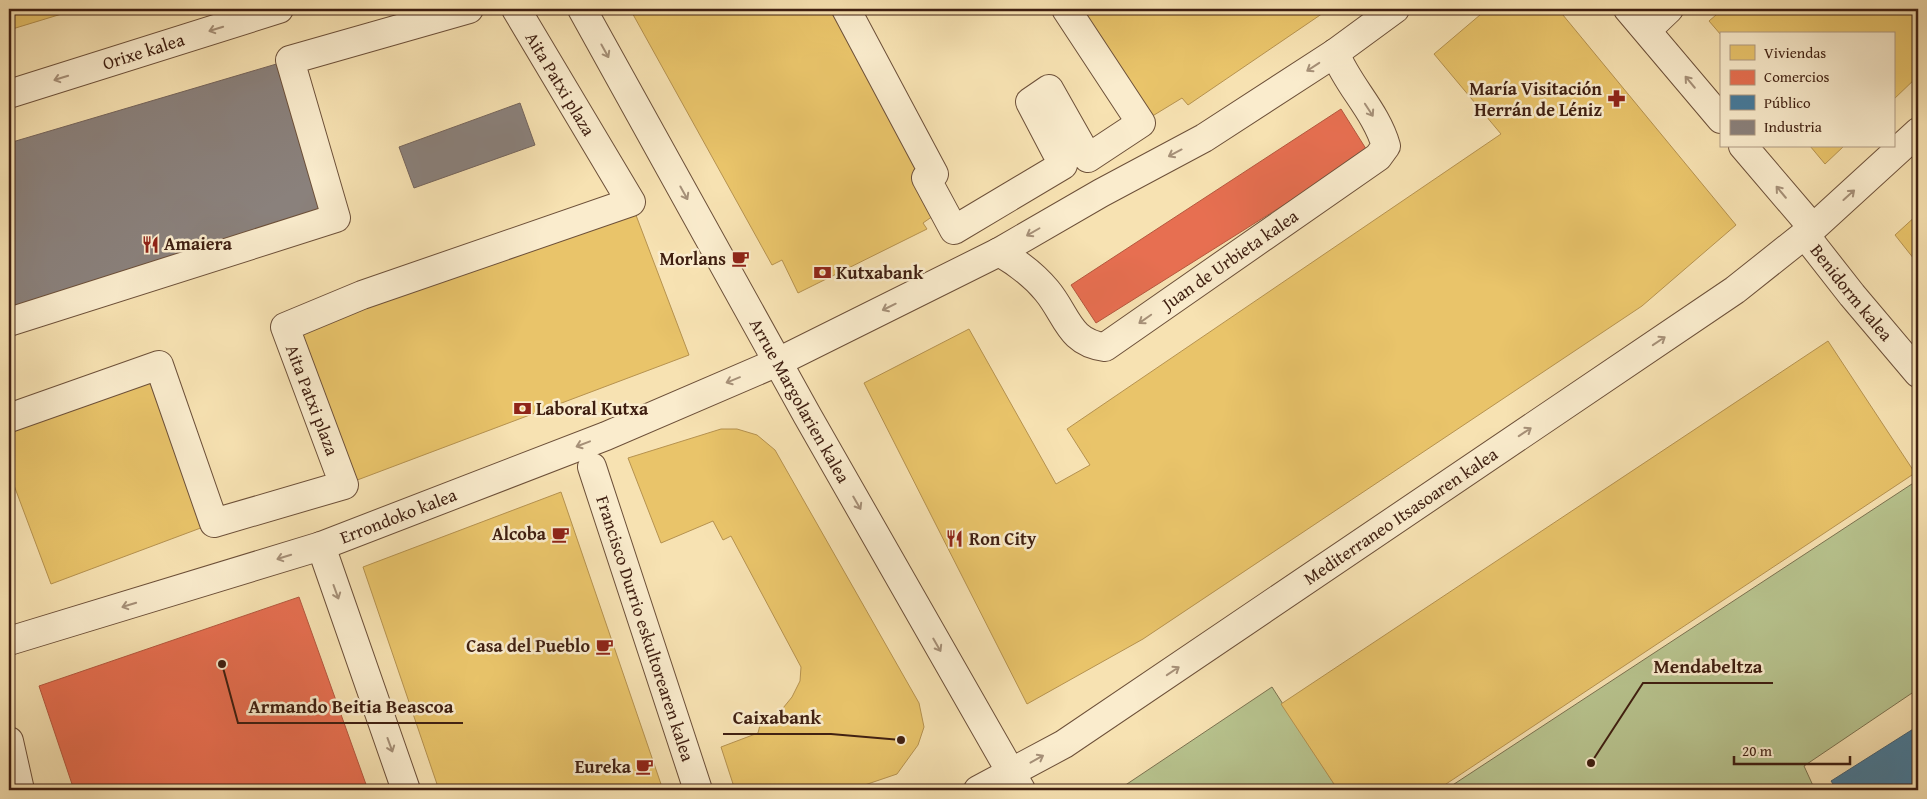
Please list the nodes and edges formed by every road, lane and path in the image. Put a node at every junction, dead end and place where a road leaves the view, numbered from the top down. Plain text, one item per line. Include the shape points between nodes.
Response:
1 (279, 9) edge
2 (469, 9) edge
3 (516, 9) edge
4 (582, 9) edge
5 (846, 9) edge
6 (1066, 9) edge
7 (1395, 9) edge
8 (1628, 9) edge
9 (1669, 9) edge
10 (1647, 30) junction
11 (1336, 53) junction
12 (9, 94) edge
13 (1720, 118) edge
14 (1918, 132) edge
15 (1745, 148) edge
16 (1809, 231) junction
17 (999, 252) junction
18 (9, 322) edge
19 (778, 362) junction
20 (1918, 373) edge
21 (9, 418) edge
22 (592, 467) dead end
23 (321, 546) junction
24 (9, 641) edge
25 (9, 742) edge
26 (1017, 781) edge
27 (20, 790) edge
28 (406, 790) edge
29 (698, 790) edge
30 (978, 790) edge

1 -> 12 street, Orixe kalea
2 - 18 street via 290,60 336,218
3 - 21 street, Aita Patxi plaza via 632,202 362,295 285,327 344,484 214,523 159,365
4 -> 19 street, Arrue Margolarien kalea
5 - 6 street via 934,174 926,178 954,230 1063,165 1030,102 1049,89 1088,158 1141,123
7 - 11 street
8 - 10 street
9 - 10 street
13 -> 10 street
11 -> 17 street via 1204,138
11 -> 17 street, Juan de Urbieta kalea via 1341,67 1381,129 1386,146 1378,157 1105,347 1090,345 1078,337 1048,292 1027,269
16 -> 14 street, Mediterraneo Itsasoaren kalea
16 -> 15 street, Benidorm kalea
16 - 20 street, Benidorm kalea via 1852,295
26 -> 16 street, Mediterraneo Itsasoaren kalea via 1073,738 1735,290
17 -> 19 street
19 -> 23 street, Errondoko kalea via 606,436
19 -> 26 street, Arrue Margolarien kalea
22 - 29 street, Francisco Durrio eskultorearen kalea
23 -> 24 street, Errondoko kalea
23 -> 28 street
25 - 27 street
26 - 30 street, Mediterraneo Itsasoaren kalea

